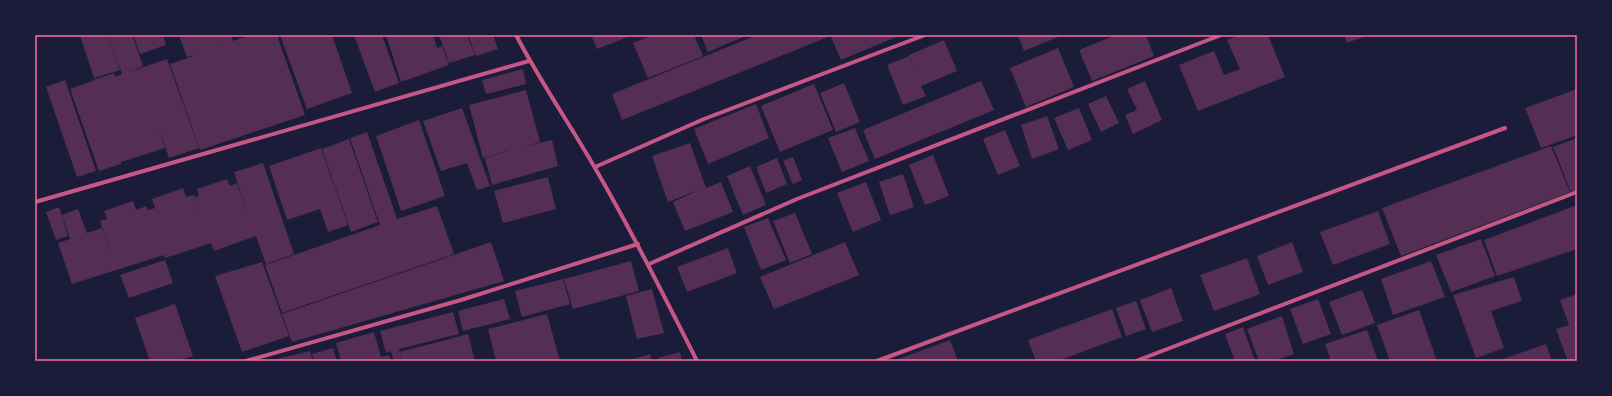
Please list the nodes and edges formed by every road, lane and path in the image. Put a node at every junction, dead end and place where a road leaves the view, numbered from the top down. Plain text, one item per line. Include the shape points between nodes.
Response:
1 (516, 35) edge
2 (925, 35) edge
3 (1221, 35) edge
4 (529, 61) junction
5 (1505, 128) dead end
6 (595, 167) junction
7 (1577, 192) edge
8 (35, 202) edge
9 (638, 244) junction
10 (649, 264) junction
11 (246, 361) edge
12 (697, 361) edge
13 (877, 361) edge
14 (1136, 361) edge

1 - 4 street
2 - 6 street via 704,119
3 - 10 street via 797,199
4 - 6 street
4 - 8 street
5 - 13 street
6 - 9 street
7 - 14 street
9 - 10 street
9 - 11 street via 460,300
10 - 12 street

